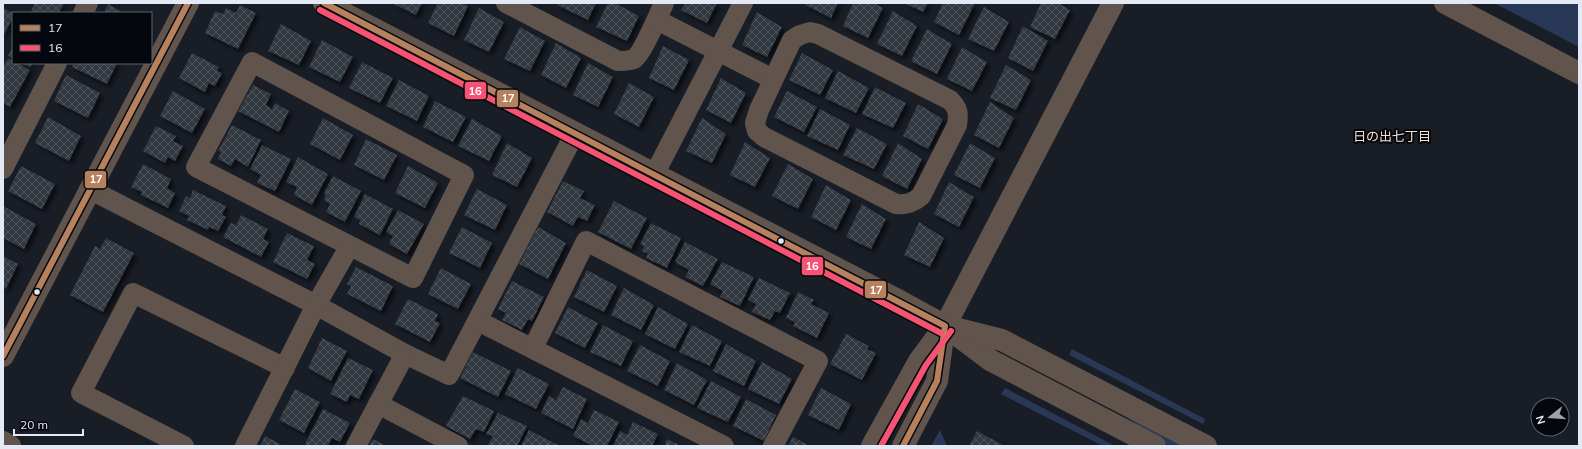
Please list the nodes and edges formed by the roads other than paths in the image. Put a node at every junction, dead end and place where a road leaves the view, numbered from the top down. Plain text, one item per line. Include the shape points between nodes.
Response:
1 (88, 3) edge
2 (188, 3) edge
3 (324, 3) edge
4 (506, 3) edge
5 (743, 3) edge
6 (1113, 3) edge
7 (1444, 3) edge
8 (660, 11) edge
9 (83, 12) edge
10 (718, 52) junction
11 (56, 64) edge
12 (1579, 73) edge
13 (773, 79) junction
14 (575, 133) junction
15 (3, 169) edge
16 (654, 175) junction
17 (90, 190) junction
18 (349, 247) junction
19 (316, 305) junction
20 (478, 321) junction
21 (945, 326) junction
22 (533, 348) junction
23 (405, 354) junction
24 (3, 356) edge
25 (285, 368) junction
26 (378, 404) junction
27 (3, 442) edge
28 (10, 446) edge
29 (184, 446) edge
30 (245, 446) edge
31 (356, 446) edge
32 (458, 446) edge
33 (724, 446) edge
34 (773, 446) edge
35 (872, 446) edge
36 (902, 446) edge
37 (1155, 446) edge
38 (1206, 446) edge

1 - 9 street
2 - 17 street
3 - 14 street
4 - 8 street via 618,61 634,58
5 - 10 street
6 - 21 street
7 - 12 street
8 - 10 street
10 - 13 street
10 - 16 street
11 - 15 street
13 - 13 street via 792,40 810,32 950,100 956,106 959,115 957,125 921,196 915,202 896,204 764,137 758,131 755,123
14 - 16 street
14 - 20 street
16 - 21 street
17 - 19 street
17 - 24 street
18 - 18 street via 413,278 464,175 252,62 196,168
18 - 19 street
19 - 23 street
19 - 25 street
20 - 22 street
20 - 23 street via 449,375
21 - 35 street via 919,361
21 - 36 street via 937,381
21 - 37 street via 990,360
21 - 38 street via 1002,340
22 - 33 street
22 - 34 street via 586,241 818,361
23 - 26 street
25 - 29 street via 133,293 81,394
25 - 30 street
26 - 31 street
26 - 32 street
27 - 28 street

